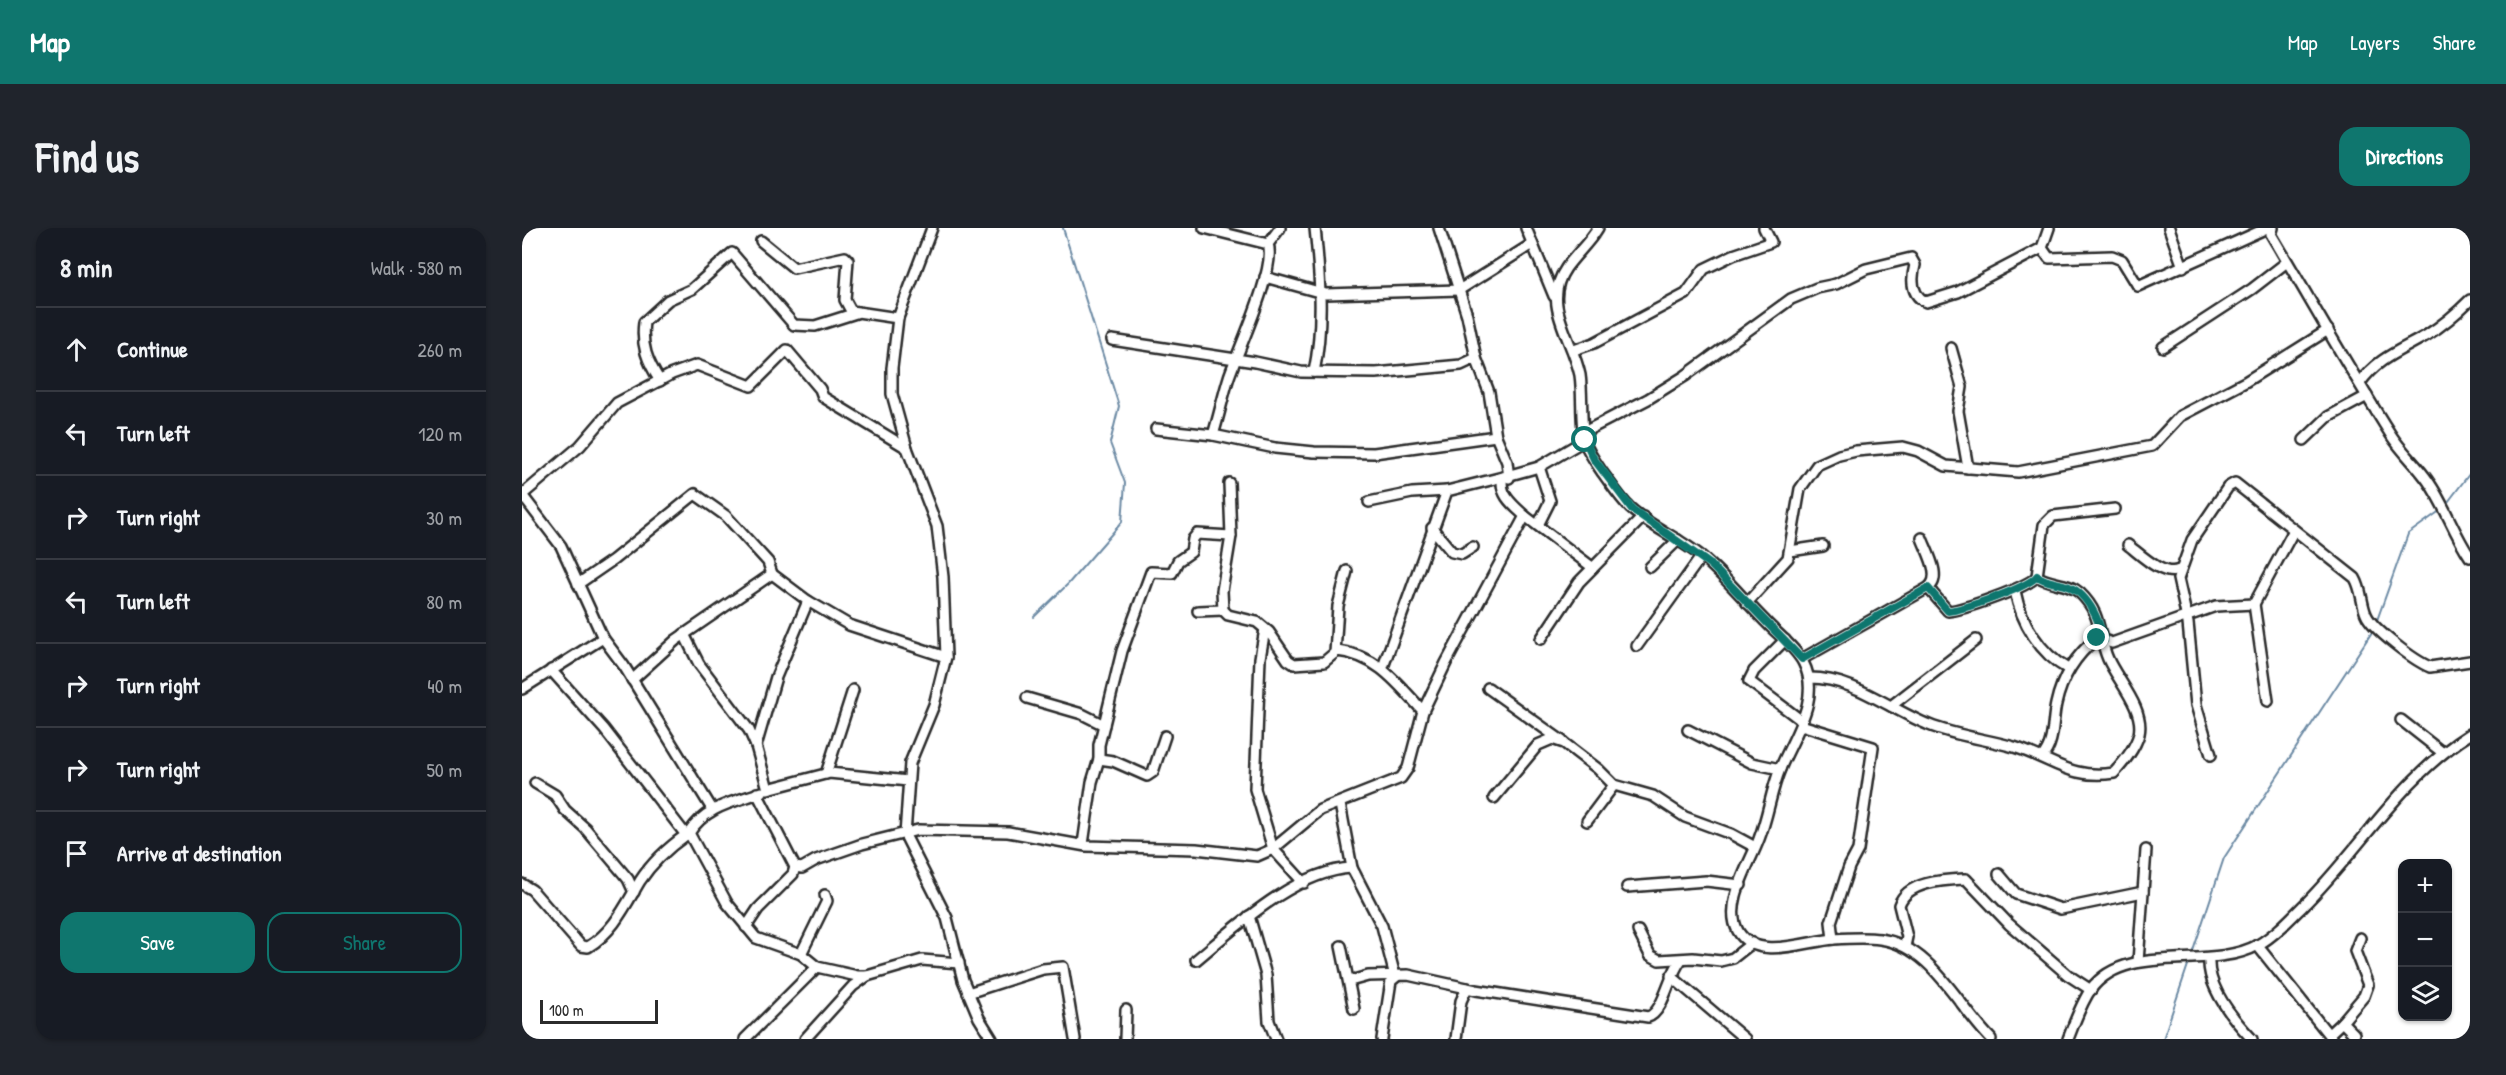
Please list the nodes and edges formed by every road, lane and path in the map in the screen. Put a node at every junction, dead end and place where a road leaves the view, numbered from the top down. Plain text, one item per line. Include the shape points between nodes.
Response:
1 (932, 228) edge
2 (1204, 228) edge
3 (1280, 228) edge
4 (1315, 228) edge
5 (1439, 228) edge
6 (1526, 228) edge
7 (1598, 228) edge
8 (1764, 228) edge
9 (2049, 228) edge
10 (2169, 228) edge
11 (2267, 228) edge
12 (2273, 228) edge
13 (761, 241) dead end
14 (1268, 244) junction
15 (1532, 244) junction
16 (2042, 248) junction
17 (2288, 261) junction
18 (2183, 267) junction
19 (1265, 278) junction
20 (1459, 290) junction
21 (1322, 293) junction
22 (1554, 297) junction
23 (2470, 300) edge
24 (856, 314) junction
25 (898, 318) junction
26 (2328, 330) junction
27 (1113, 340) dead end
28 (2163, 347) dead end
29 (1951, 348) dead end
30 (1574, 350) junction
31 (1476, 358) junction
32 (1236, 360) junction
33 (1314, 372) junction
34 (660, 381) junction
35 (2360, 383) junction
36 (2367, 396) junction
37 (1156, 429) dead end
38 (1214, 435) junction
39 (1496, 436) junction
40 (1584, 436) junction
41 (2304, 440) dead end
42 (907, 448) junction
43 (1539, 467) junction
44 (1968, 468) junction
45 (1506, 478) junction
46 (1229, 483) dead end
47 (1447, 491) junction
48 (522, 495) edge
49 (1369, 502) dead end
50 (2115, 509) dead end
51 (1525, 516) junction
52 (1643, 517) junction
53 (1538, 525) junction
54 (1432, 528) junction
55 (2294, 530) junction
56 (1231, 536) junction
57 (1922, 538) dead end
58 (1678, 540) junction
59 (2128, 545) dead end
60 (1823, 546) dead end
61 (1473, 547) dead end
62 (1790, 551) junction
63 (1701, 556) junction
64 (2470, 557) edge
65 (1592, 567) junction
66 (1650, 567) dead end
67 (2180, 570) junction
68 (1347, 571) dead end
69 (772, 574) junction
70 (2037, 576) junction
71 (578, 584) junction
72 (1928, 588) junction
73 (2015, 591) junction
74 (808, 601) junction
75 (1747, 603) junction
76 (2254, 604) junction
77 (1223, 610) junction
78 (1198, 611) dead end
79 (2187, 617) junction
80 (1265, 629) junction
81 (684, 634) junction
82 (603, 638) junction
83 (1541, 639) dead end
84 (1785, 640) junction
85 (1976, 640) dead end
86 (2104, 640) junction
87 (1637, 646) dead end
88 (1335, 653) junction
89 (946, 657) junction
90 (1802, 659) junction
91 (2470, 661) edge
92 (1383, 667) junction
93 (2068, 669) junction
94 (551, 670) junction
95 (1810, 678) junction
96 (632, 680) junction
97 (1488, 688) dead end
98 (522, 689) edge
99 (853, 690) dead end
100 (1028, 698) dead end
101 (2268, 701) dead end
102 (1891, 706) junction
103 (1423, 711) junction
104 (2401, 720) dead end
105 (1802, 723) junction
106 (1104, 725) junction
107 (1688, 730) dead end
108 (2470, 734) edge
109 (1164, 736) dead end
110 (1564, 742) junction
111 (756, 746) junction
112 (2444, 753) junction
113 (2211, 755) dead end
114 (2042, 757) junction
115 (1099, 759) junction
116 (1780, 769) junction
117 (826, 774) junction
118 (908, 781) junction
119 (535, 783) dead end
120 (1614, 785) junction
121 (768, 789) junction
122 (757, 794) junction
123 (1494, 798) dead end
124 (1340, 804) junction
125 (712, 809) junction
126 (1587, 821) dead end
127 (688, 834) junction
128 (905, 835) junction
129 (1083, 844) junction
130 (1755, 847) junction
131 (1274, 849) junction
132 (2146, 850) dead end
133 (795, 867) junction
134 (1352, 868) junction
135 (1999, 874) dead end
136 (1304, 883) junction
137 (522, 884) edge
138 (1741, 885) junction
139 (1627, 887) dead end
140 (634, 892) junction
141 (2143, 892) junction
142 (825, 895) dead end
143 (1249, 916) junction
144 (746, 927) junction
145 (1638, 931) dead end
146 (2360, 938) dead end
147 (1833, 939) junction
148 (1752, 943) junction
149 (2257, 945) junction
150 (1341, 946) dead end
151 (1905, 946) junction
152 (801, 954) junction
153 (2209, 959) junction
154 (1196, 960) dead end
155 (1682, 960) junction
156 (2138, 962) junction
157 (959, 963) junction
158 (818, 967) junction
159 (867, 976) junction
160 (1396, 976) junction
161 (1671, 976) junction
162 (1350, 981) junction
163 (1467, 988) junction
164 (2091, 990) junction
165 (968, 993) junction
166 (1354, 1009) dead end
167 (1126, 1010) dead end
168 (2342, 1022) junction
169 (1985, 1037) edge
170 (2330, 1037) edge
171 (2249, 1038) edge
172 (745, 1039) edge
173 (805, 1039) edge
174 (992, 1039) edge
175 (1075, 1039) edge
176 (1125, 1039) edge
177 (1276, 1039) edge
178 (1382, 1039) edge
179 (1456, 1039) edge
180 (1745, 1039) edge
181 (2068, 1039) edge
182 (2352, 1039) edge

1 - 25 street
2 - 14 street
3 - 14 street
4 - 21 street
5 - 20 street
6 - 15 street
7 - 22 street via 1567,266
8 - 30 street via 1771,242 1704,269 1686,294
9 - 16 street
10 - 18 street
11 - 18 street
12 - 17 street via 2271,234
13 - 24 street via 794,268 845,257 845,300
14 - 19 street via 1269,267
15 - 20 street
15 - 22 street
16 - 18 street via 2049,258 2112,256 2121,260 2138,285
16 - 40 street via 1958,292 1926,303 1914,291 1915,266 1911,258 1866,269 1810,291 1791,299 1685,376
17 - 26 street
17 - 28 street
19 - 21 street
19 - 32 street
20 - 21 street
20 - 31 street
21 - 33 street
22 - 30 street
23 - 35 street via 2441,326 2388,355
24 - 25 street
24 - 34 street via 814,326 794,325 732,253 692,289 668,300 644,322 642,340 647,361
25 - 42 street via 892,394
26 - 35 street
26 - 44 street via 2245,382 2180,416 2152,446 2018,472
27 - 32 street
29 - 44 street via 1962,387 1959,411
30 - 40 street via 1584,405
31 - 33 street via 1461,365 1376,373
31 - 39 street via 1489,392
32 - 33 street
32 - 38 street
34 - 42 street via 697,365 751,386 787,350 823,398
34 - 48 street via 617,403 580,446
35 - 36 street
36 - 41 street via 2328,417
36 - 64 street via 2406,458 2428,480
37 - 38 street
38 - 39 street via 1275,448 1374,453
39 - 45 street via 1507,462
40 - 43 street
40 - 52 street via 1594,459 1617,492
42 - 89 street via 937,526 944,577
43 - 45 street
43 - 53 street via 1550,501
44 - 62 street via 1946,466 1903,447 1856,451 1817,465 1800,489
45 - 47 street
45 - 51 street via 1501,484 1506,497
46 - 56 street
47 - 49 street
47 - 54 street
48 - 71 street via 561,546
50 - 70 street via 2053,516 2046,521
51 - 53 street
51 - 103 street
52 - 58 street
52 - 65 street
53 - 65 street
54 - 61 street via 1452,552 1462,554
54 - 92 street
55 - 67 street via 2235,483 2228,487 2193,540
55 - 76 street
55 - 91 street via 2355,578 2362,591 2364,611 2379,633 2430,667
56 - 77 street via 1222,591
56 - 106 street via 1197,534 1192,539 1191,552 1178,561 1172,573 1151,572 1122,651
57 - 72 street via 1935,577
58 - 63 street
58 - 66 street
59 - 67 street via 2167,571
60 - 62 street
62 - 75 street via 1784,566
63 - 75 street
63 - 87 street
65 - 83 street
67 - 79 street via 2180,594
68 - 88 street via 1338,606
69 - 71 street via 768,562 726,516 695,494
69 - 74 street
69 - 81 street
70 - 73 street
70 - 86 street via 2081,594 2098,619
71 - 82 street
72 - 73 street via 1948,611
72 - 90 street
73 - 93 street via 2022,618 2035,639 2056,663
74 - 89 street via 849,625
74 - 111 street via 777,677
75 - 84 street
76 - 79 street via 2216,606
76 - 101 street
77 - 78 street
77 - 80 street via 1228,615 1257,622
79 - 86 street via 2112,643
79 - 113 street via 2196,705
80 - 88 street via 1294,664 1324,662
80 - 131 street via 1260,658 1255,789
81 - 96 street
81 - 111 street via 699,664 749,730
82 - 94 street
82 - 96 street
84 - 90 street
84 - 105 street via 1749,681
85 - 102 street
86 - 93 street via 2097,638 2076,656
86 - 114 street via 2112,668 2137,714 2140,733 2129,755 2114,773 2093,776
88 - 92 street via 1341,651
89 - 118 street via 934,705 913,753
90 - 95 street
92 - 103 street
93 - 114 street via 2056,703 2047,752
94 - 98 street
94 - 127 street
95 - 102 street via 1845,683
95 - 105 street
96 - 125 street
97 - 110 street
99 - 117 street
100 - 106 street via 1082,714
102 - 114 street via 1946,731
103 - 124 street via 1408,768 1401,778
104 - 112 street
105 - 116 street
105 - 147 street via 1873,747 1858,850 1831,922
106 - 115 street
107 - 116 street via 1752,763
108 - 112 street
109 - 115 street via 1153,772 1147,776
110 - 120 street
110 - 123 street via 1552,739 1538,745
111 - 121 street
112 - 149 street via 2396,796 2325,885
115 - 129 street
116 - 130 street
117 - 118 street via 840,772
117 - 121 street
118 - 128 street
119 - 140 street via 555,795 585,828 628,879
120 - 126 street
120 - 130 street via 1653,796 1685,817
121 - 122 street
122 - 125 street
122 - 133 street
124 - 131 street via 1304,820
124 - 134 street
125 - 127 street
127 - 140 street via 653,865
127 - 144 street via 727,903
128 - 129 street via 918,830 1008,832
128 - 133 street via 862,844 802,868
128 - 157 street via 947,918
129 - 131 street via 1196,849 1243,856 1257,856
130 - 138 street
131 - 136 street
132 - 141 street
133 - 144 street
134 - 136 street via 1333,869
134 - 160 street via 1382,926
135 - 141 street via 2016,894 2061,909
136 - 143 street via 1270,899
137 - 140 street via 581,946 588,947 606,933
138 - 139 street via 1706,881
138 - 148 street via 1734,919 1741,935
141 - 156 street
142 - 152 street via 822,914
143 - 154 street
143 - 177 street via 1266,975 1269,1021
144 - 152 street via 756,938
145 - 155 street via 1650,955 1659,960
146 - 168 street via 2355,951 2368,985 2364,996
147 - 148 street via 1784,947
147 - 151 street via 1880,939
148 - 155 street via 1721,962
149 - 153 street
149 - 170 street
150 - 162 street
151 - 164 street via 1907,937 1899,905 1905,895 1925,885 1966,879 2009,924
151 - 169 street via 1936,972
152 - 158 street
153 - 156 street
153 - 171 street via 2212,984
155 - 161 street
156 - 164 street via 2118,969
157 - 159 street via 922,960
157 - 165 street
158 - 159 street
158 - 172 street
159 - 173 street
160 - 162 street via 1368,976
160 - 163 street
160 - 178 street
161 - 163 street via 1657,1011 1648,1017
161 - 180 street
162 - 166 street
163 - 179 street via 1461,1001
164 - 181 street
165 - 174 street
165 - 175 street via 1043,969 1063,967
167 - 176 street
168 - 170 street
168 - 182 street via 2354,1034

